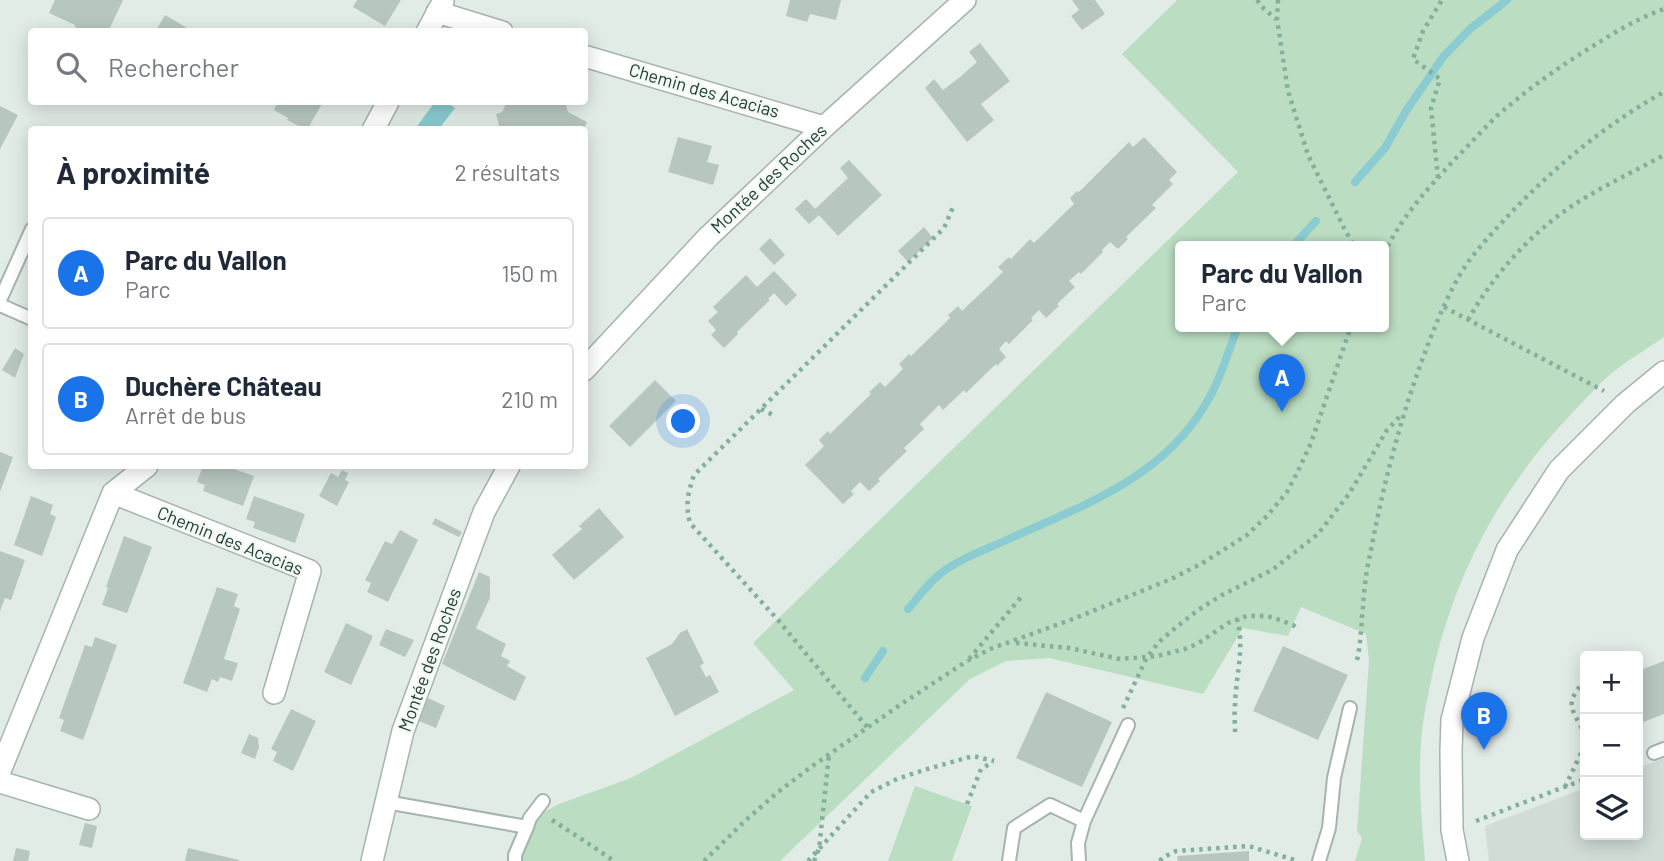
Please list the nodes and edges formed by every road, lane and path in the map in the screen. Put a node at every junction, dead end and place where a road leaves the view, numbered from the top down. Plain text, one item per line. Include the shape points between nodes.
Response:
1 (965, 0) edge
2 (1257, 0) edge
3 (1278, 0) edge
4 (1442, 0) edge
5 (441, 6) edge
6 (1664, 9) edge
7 (1276, 19) junction
8 (429, 28) edge
9 (493, 28) edge
10 (588, 57) edge
11 (1664, 92) edge
12 (386, 105) edge
13 (375, 126) edge
14 (824, 127) junction
15 (1664, 155) edge
16 (1438, 178) junction
17 (954, 205) dead end
18 (28, 238) edge
19 (1351, 241) edge
20 (1389, 244) edge
21 (0, 302) edge
22 (1444, 307) junction
23 (28, 316) edge
24 (1468, 320) junction
25 (1350, 332) edge
26 (588, 366) edge
27 (1664, 372) edge
28 (1625, 404) junction
29 (761, 409) junction
30 (1404, 412) junction
31 (775, 416) dead end
32 (143, 469) edge
33 (507, 469) edge
34 (113, 493) junction
35 (1022, 596) dead end
36 (1237, 619) junction
37 (1298, 630) dead end
38 (1011, 643) junction
39 (1147, 657) junction
40 (1357, 660) dead end
41 (967, 661) junction
42 (1580, 686) edge
43 (274, 693) dead end
44 (1350, 708) dead end
45 (1128, 724) joint
46 (1580, 724) edge
47 (867, 727) junction
48 (1235, 732) dead end
49 (829, 754) junction
50 (1580, 756) edge
51 (0, 771) edge
52 (1580, 781) edge
53 (0, 782) edge
54 (1565, 787) junction
55 (543, 801) dead end
56 (386, 802) junction
57 (967, 804) dead end
58 (89, 809) dead end
59 (1084, 821) junction
60 (527, 827) junction
61 (564, 828) dead end
62 (1452, 830) junction
63 (819, 849) junction
64 (372, 861) edge
65 (515, 861) edge
66 (614, 861) edge
67 (704, 861) edge
68 (808, 861) edge
69 (814, 861) edge
70 (1009, 861) edge
71 (1079, 861) edge
72 (1160, 861) edge
73 (1298, 861) edge
74 (1319, 861) edge
75 (1458, 861) edge

1 - 14 street, Montée des Roches
2 - 7 path
3 - 7 path
4 - 16 path via 1413,59 1440,79 1432,108
5 - 8 street
5 - 9 street
6 - 16 path via 1614,33 1536,84
7 - 19 path via 1288,91 1308,155
10 - 14 street, Chemin des Acacias
11 - 22 path via 1592,139 1518,206 1467,264
12 - 13 street
14 - 26 street, Montée des Roches via 708,237
15 - 24 path via 1582,199 1551,222 1520,250
16 - 20 path
17 - 29 path via 944,228
18 - 21 lane
21 - 23 lane
22 - 24 path
22 - 30 path
24 - 28 path
25 - 38 path via 1300,467 1287,492 1247,535 1171,579
27 - 28 street
28 - 62 street via 1559,471 1507,550 1473,638 1452,720
29 - 31 path
29 - 47 path via 694,475 686,509 690,523
30 - 39 path via 1387,430 1349,494 1318,534 1272,570 1198,610
30 - 40 path via 1369,558
32 - 34 street
33 - 56 street, Montée des Roches via 484,512 403,731
34 - 43 street, Chemin des Acacias via 310,571
34 - 51 street
35 - 41 path
36 - 37 path via 1267,616
36 - 39 path via 1196,644
36 - 48 path via 1241,652
38 - 39 path via 1121,659
38 - 41 path
39 - 45 path via 1122,710
41 - 47 path
42 - 46 path via 1571,700
44 - 74 lane
45 - 59 lane
47 - 49 path
49 - 63 path
49 - 67 path via 778,792
50 - 54 path
52 - 54 path
53 - 58 street
54 - 62 path
55 - 60 lane
56 - 60 lane
56 - 64 street, Montée des Roches
57 - 63 path via 981,769 994,761 973,756 897,779 871,792
59 - 70 lane via 1051,805 1014,828
59 - 71 lane
60 - 65 lane
61 - 66 path
62 - 75 street
63 - 68 path
63 - 69 path
72 - 73 path via 1176,850 1249,846

